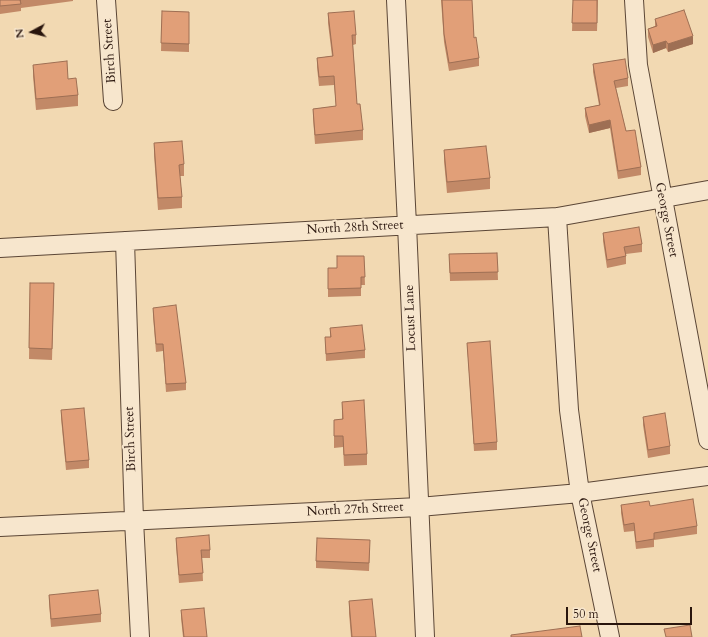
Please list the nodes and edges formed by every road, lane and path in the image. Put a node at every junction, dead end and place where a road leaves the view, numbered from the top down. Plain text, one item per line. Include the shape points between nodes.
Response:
1 (106, 0) edge
2 (396, 0) edge
3 (634, 0) edge
4 (113, 101) dead end
5 (708, 190) edge
6 (662, 199) junction
7 (557, 217) junction
8 (407, 225) junction
9 (125, 242) junction
10 (0, 248) edge
11 (708, 440) edge
12 (708, 476) edge
13 (580, 493) junction
14 (419, 507) junction
15 (134, 520) junction
16 (0, 527) edge
17 (140, 637) edge
18 (426, 637) edge
19 (610, 637) edge

1 - 4 street, Birch Street
2 - 8 street, Locust Lane
3 - 6 street, George Street via 638,65
5 - 6 street, North 28th Street
6 - 7 street, North 28th Street
6 - 11 street, George Street
7 - 8 street, North 28th Street
7 - 13 street, George Street via 569,410
8 - 9 street, North 28th Street
8 - 14 street, Locust Lane
9 - 10 street, North 28th Street
9 - 15 street, Birch Street
12 - 13 street, North 27th Street
13 - 14 street, North 27th Street
13 - 19 street, George Street
14 - 15 street, North 27th Street
14 - 18 street, Locust Lane
15 - 16 street, North 27th Street
15 - 17 street, Birch Street

